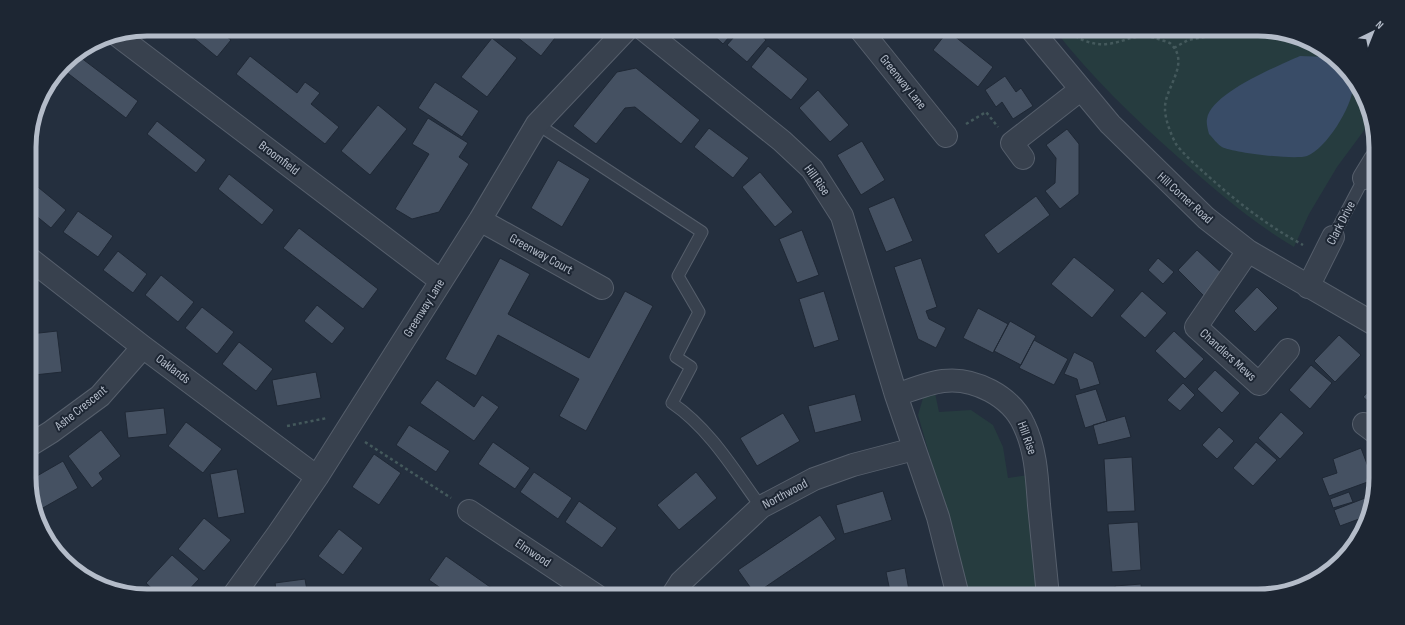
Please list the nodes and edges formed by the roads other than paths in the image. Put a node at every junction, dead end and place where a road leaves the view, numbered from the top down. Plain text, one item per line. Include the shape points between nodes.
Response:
1 (620, 36) edge
2 (652, 36) edge
3 (866, 36) edge
4 (1037, 36) edge
5 (123, 39) edge
6 (1080, 90) junction
7 (537, 124) junction
8 (946, 136) road end
9 (1018, 151) road end
10 (1369, 170) edge
11 (1364, 178) joint
12 (480, 220) junction
13 (1333, 236) joint
14 (1248, 251) junction
15 (36, 264) edge
16 (441, 281) junction
17 (1308, 287) junction
18 (602, 288) dead end
19 (1369, 321) edge
20 (143, 347) junction
21 (1288, 350) dead end
22 (896, 395) junction
23 (36, 441) edge
24 (914, 449) junction
25 (317, 477) junction
26 (760, 507) junction
27 (469, 511) road end
28 (238, 589) edge
29 (586, 589) edge
30 (676, 589) edge
31 (956, 589) edge
32 (1047, 589) edge

1 - 7 street, Greenway Lane
2 - 22 street, Hill Rise via 782,141 812,169 842,216
3 - 8 street, Greenway Lane
4 - 6 street, Hill Corner Road
5 - 16 street, Broomfield
6 - 9 street
6 - 14 street, Hill Corner Road via 1176,192
7 - 12 street, Greenway Lane
7 - 26 lane via 702,232 678,276 699,312 676,357 691,367 672,403 705,430
10 - 11 street, Clark Drive
11 - 13 lane, Clark Drive
12 - 16 street, Greenway Lane
12 - 18 street, Greenway Court
13 - 17 street, Clark Drive
14 - 17 street, Hill Corner Road
14 - 21 street, Chandlers Mews via 1196,328 1259,384
15 - 20 street, Oaklands
16 - 25 street, Greenway Lane
17 - 19 street, Hill Corner Road
20 - 23 street, Ashe Crescent via 100,396
20 - 25 street, Oaklands
22 - 24 street, Hill Rise
22 - 32 street, Hill Rise via 943,381 962,382 980,386 995,394 1017,412 1035,456
24 - 26 street, Northwood via 853,465 814,479
24 - 31 street, Hill Rise via 938,517
25 - 28 street, Greenway Lane
26 - 30 street, Northwood
27 - 29 street, Elmwood

